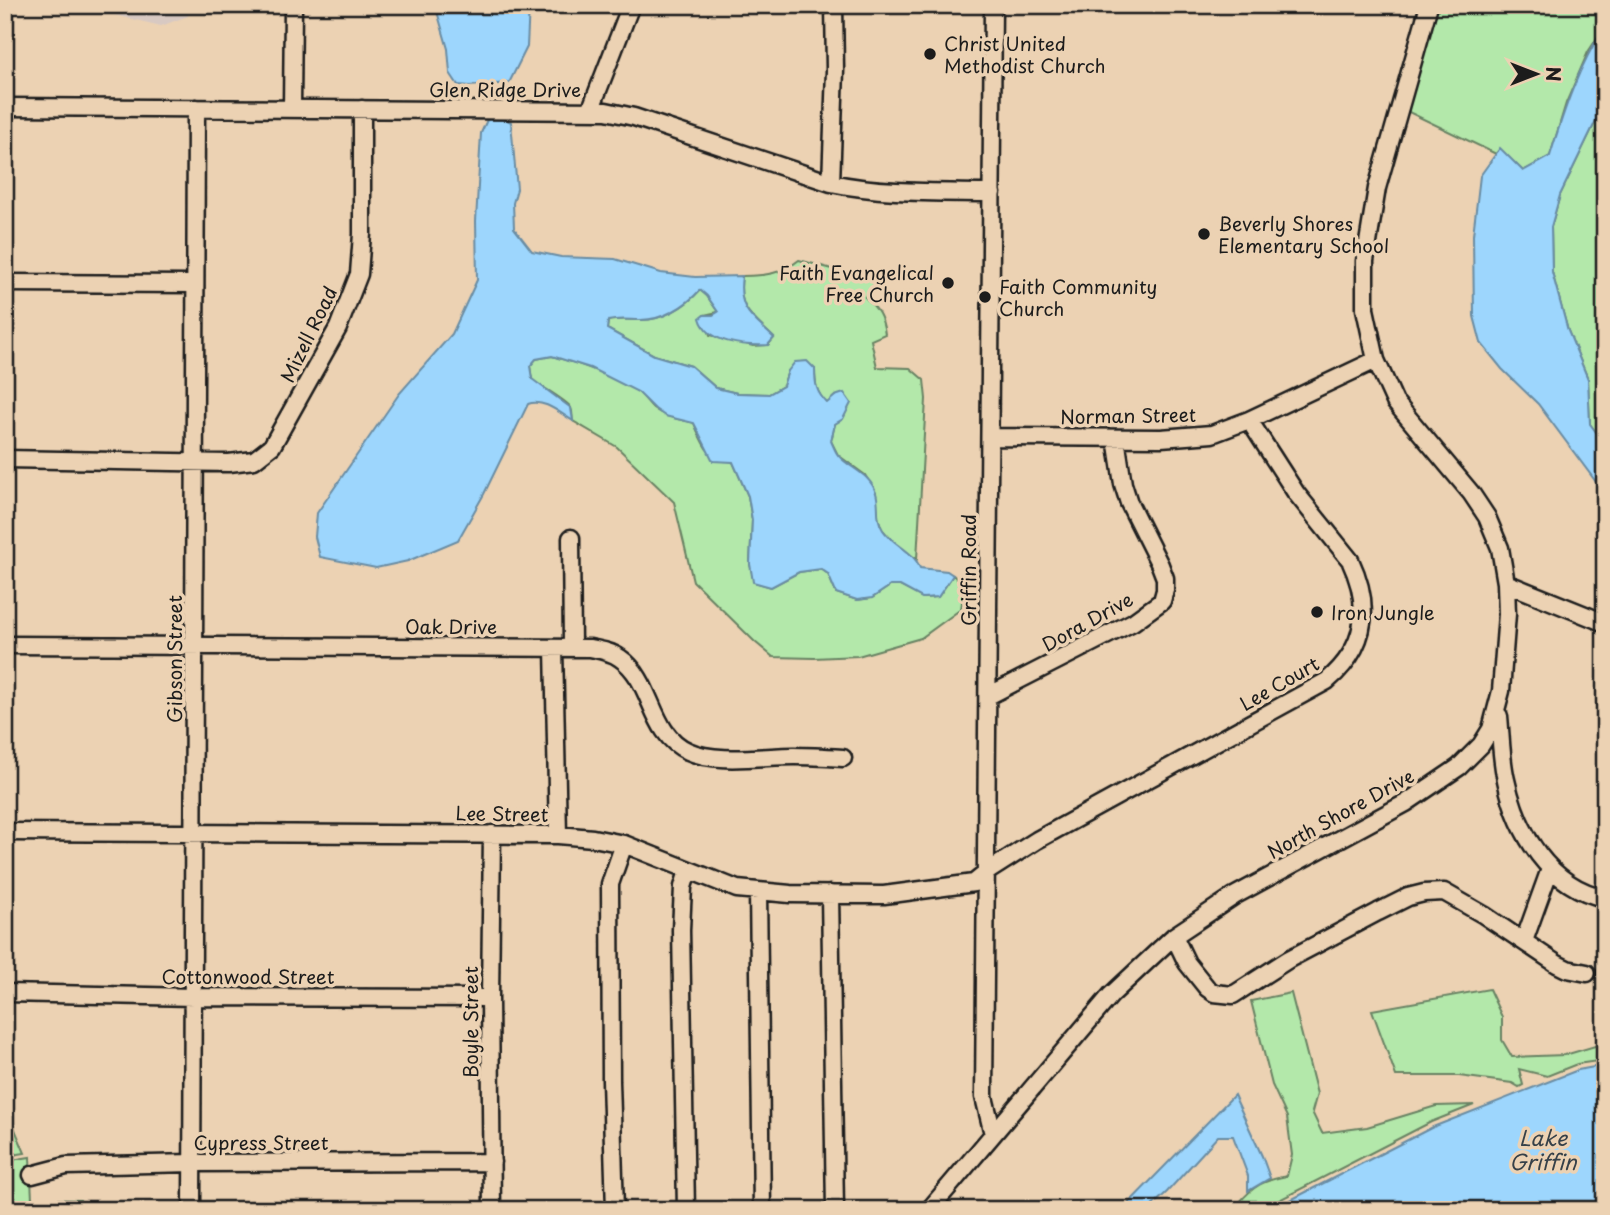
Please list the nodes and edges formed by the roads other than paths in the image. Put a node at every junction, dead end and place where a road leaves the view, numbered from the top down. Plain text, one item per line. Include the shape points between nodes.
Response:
1 (293, 5) edge
2 (631, 5) edge
3 (834, 5) edge
4 (993, 5) edge
5 (1429, 5) edge
6 (5, 107) edge
7 (196, 107) junction
8 (292, 108) junction
9 (362, 109) junction
10 (590, 111) junction
11 (831, 183) junction
12 (992, 193) junction
13 (5, 283) edge
14 (194, 284) junction
15 (1376, 360) junction
16 (1249, 420) junction
17 (990, 437) junction
18 (1116, 438) junction
19 (5, 459) edge
20 (195, 464) junction
21 (571, 538) dead end
22 (1507, 583) junction
23 (1605, 623) edge
24 (5, 645) edge
25 (194, 646) junction
26 (554, 648) junction
27 (572, 648) junction
28 (988, 696) junction
29 (1498, 706) junction
30 (843, 758) dead end
31 (5, 832) edge
32 (194, 832) junction
33 (492, 834) junction
34 (558, 835) junction
35 (624, 844) junction
36 (1550, 869) junction
37 (688, 871) junction
38 (985, 874) junction
39 (758, 891) junction
40 (831, 894) junction
41 (1605, 898) edge
42 (1174, 936) junction
43 (1524, 941) junction
44 (1587, 974) dead end
45 (5, 993) edge
46 (194, 997) junction
47 (490, 998) junction
48 (993, 1134) junction
49 (492, 1162) junction
50 (192, 1163) junction
51 (32, 1175) dead end
52 (192, 1210) edge
53 (492, 1210) edge
54 (615, 1210) edge
55 (685, 1210) edge
56 (762, 1210) edge
57 (835, 1210) edge
58 (929, 1210) edge

1 - 8 street
2 - 10 street
3 - 11 street
4 - 12 street, Griffin Road
5 - 15 street, North Shore Drive via 1369,229 1366,309
6 - 7 street, Glen Ridge Drive
7 - 8 street, Glen Ridge Drive
7 - 14 street, Gibson Street
8 - 9 street, Glen Ridge Drive
9 - 10 street, Glen Ridge Drive
9 - 20 street, Mizell Road via 359,274 338,328 272,446 246,462
10 - 11 street, Glen Ridge Drive via 634,117
11 - 12 street, Glen Ridge Drive via 901,191
12 - 17 street, Griffin Road
13 - 14 street
14 - 20 street, Gibson Street
15 - 16 street, Norman Street
15 - 22 street, North Shore Drive via 1395,402 1487,517
16 - 18 street, Norman Street via 1196,437
16 - 38 street, Lee Court via 1296,493 1350,560 1364,615 1348,659 1327,681 1046,835
17 - 18 street, Norman Street
17 - 28 street, Griffin Road
18 - 28 street, Dora Drive via 1129,503 1164,578 1162,601 1133,622
19 - 20 street, Mizell Road
20 - 25 street, Gibson Street
21 - 27 street
22 - 23 street
22 - 29 street, North Shore Drive
24 - 25 street, Oak Drive
25 - 26 street, Oak Drive
25 - 32 street, Gibson Street
26 - 27 street, Oak Drive
26 - 34 street
27 - 30 street, Oak Drive via 606,652 631,666 642,680 661,726 687,751 710,757
28 - 38 street, Griffin Road
29 - 36 street via 1511,802 1531,844
29 - 42 street, North Shore Drive via 1487,737 1459,767 1406,803 1234,896
31 - 32 street, Lee Street
32 - 33 street, Lee Street
32 - 46 street, Gibson Street
33 - 34 street, Lee Street
33 - 47 street, Boyle Street
34 - 35 street, Lee Street
35 - 37 street, Lee Street
35 - 54 street via 610,884
36 - 41 street
36 - 43 street
37 - 39 street, Lee Street via 737,889
37 - 55 street via 681,930
38 - 40 street, Lee Street via 974,883 918,892
38 - 48 street, Griffin Road via 984,1097
39 - 40 street, Lee Street
39 - 56 street
40 - 57 street
42 - 43 street via 1200,981 1225,995 1242,990 1378,912 1423,893 1444,892 1455,897
42 - 48 street, North Shore Drive via 1111,995
43 - 44 street via 1567,970
45 - 46 street, Cottonwood Street
46 - 47 street, Cottonwood Street
46 - 50 street, Gibson Street
47 - 49 street, Boyle Street
48 - 58 street, North Shore Drive
49 - 50 street, Cypress Street
49 - 53 street, Boyle Street
50 - 51 street, Cypress Street via 66,1166
50 - 52 street, Gibson Street

